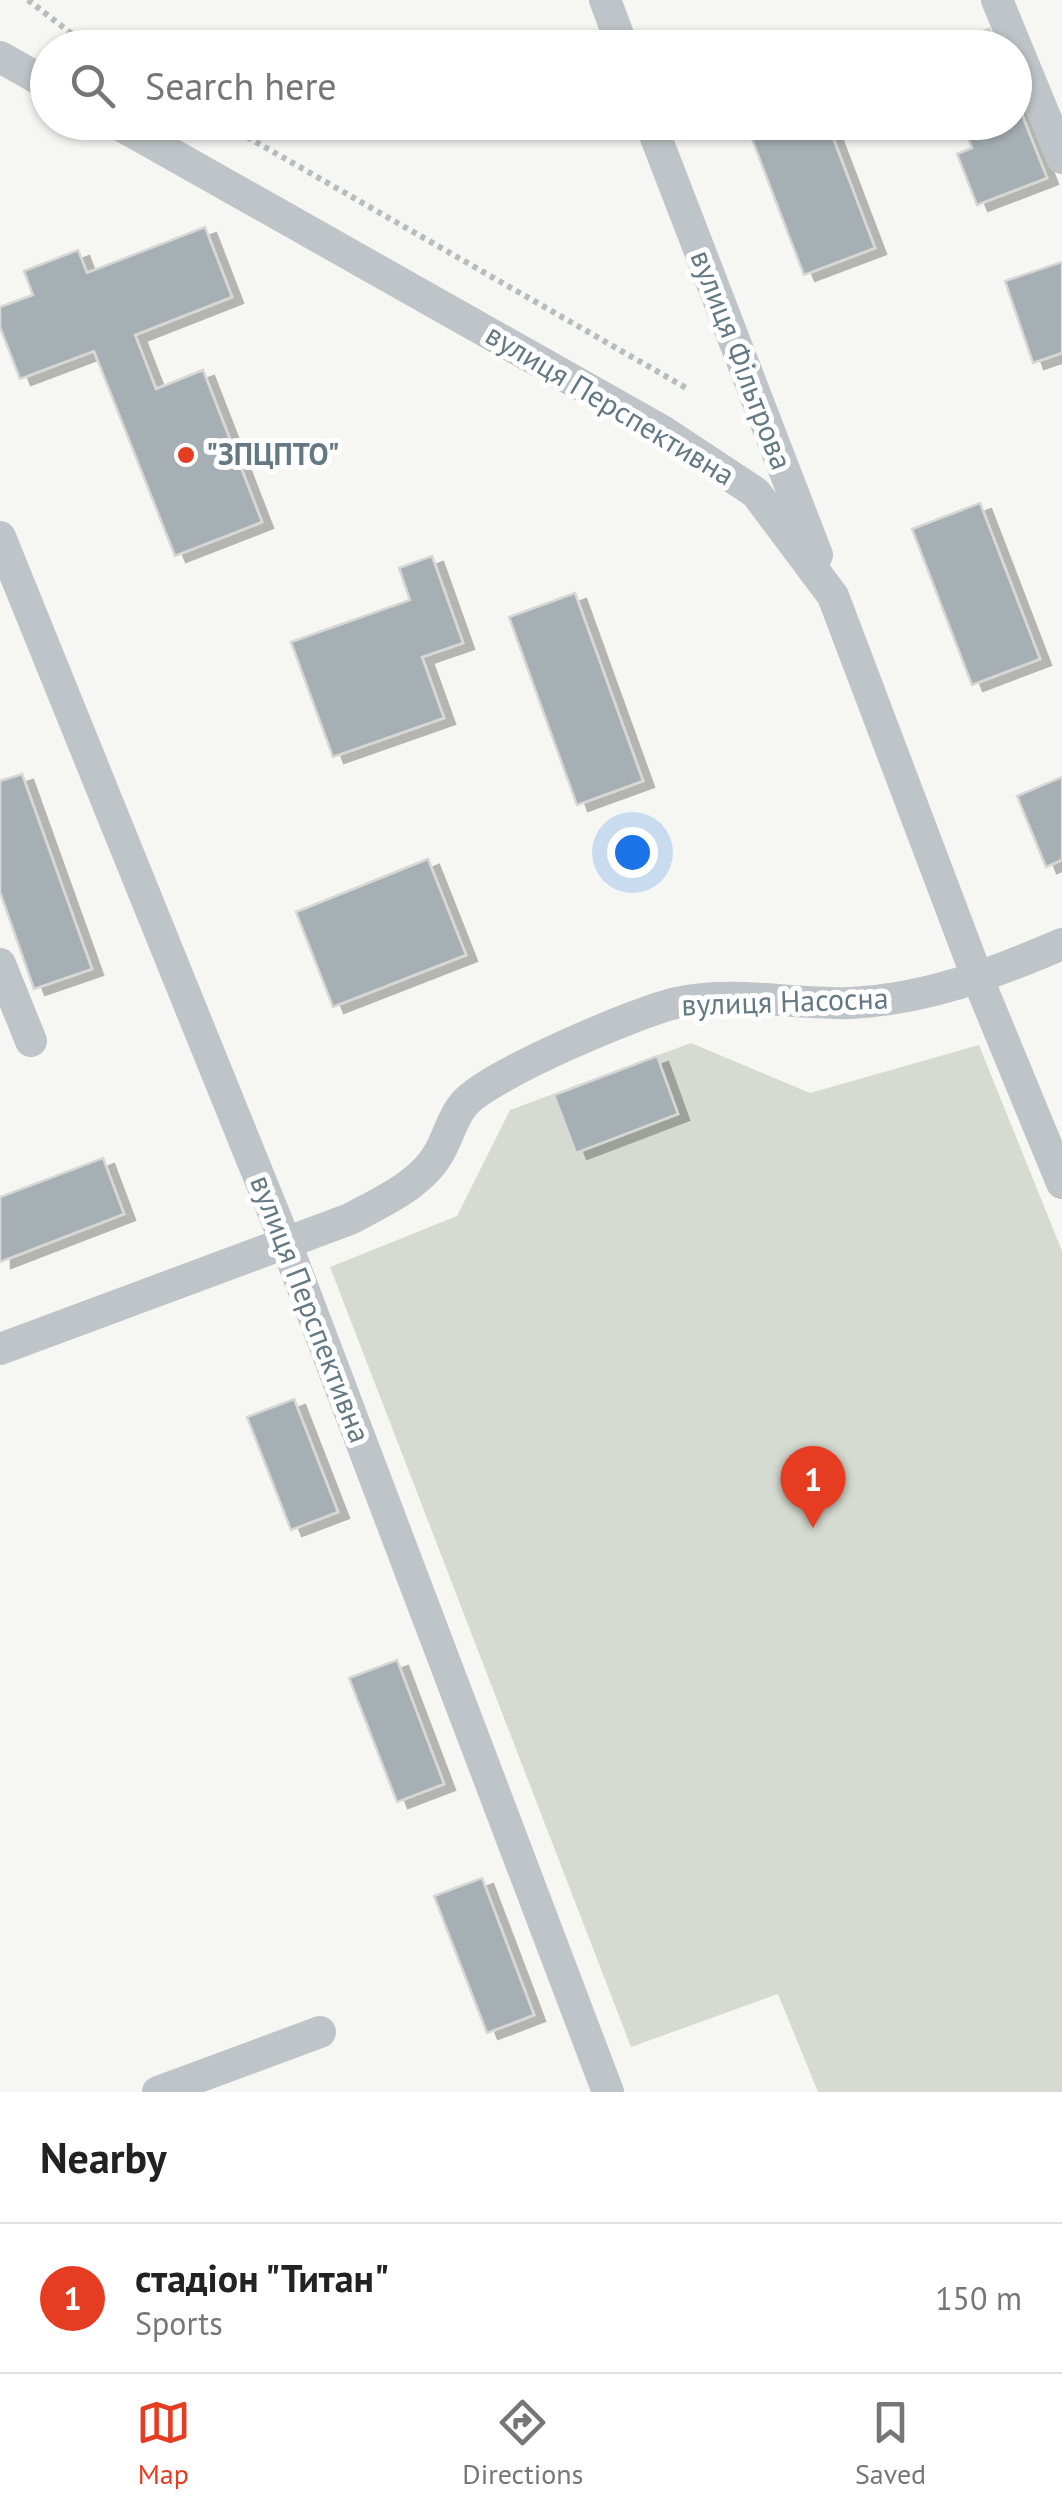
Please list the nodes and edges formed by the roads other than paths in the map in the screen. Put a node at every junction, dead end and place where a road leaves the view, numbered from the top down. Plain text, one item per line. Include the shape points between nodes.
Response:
1 (606, 0) edge
2 (996, 0) edge
3 (617, 30) edge
4 (1009, 30) edge
5 (0, 57) edge
6 (30, 74) edge
7 (1032, 86) edge
8 (148, 140) edge
9 (657, 140) edge
10 (1062, 158) edge
11 (0, 537) edge
12 (833, 596) junction
13 (1062, 944) edge
14 (0, 964) edge
15 (978, 979) junction
16 (32, 1041) dead end
17 (1062, 1183) edge
18 (284, 1240) junction
19 (0, 1350) edge
20 (320, 2032) dead end
21 (608, 2088) edge
22 (158, 2092) edge

1 - 3 street
2 - 4 street
5 - 6 street
7 - 10 street
8 - 12 street, вулиця Перспективна via 680,442 756,493
9 - 12 street, вулиця Фільтрова
11 - 18 street, вулиця Перспективна
12 - 15 street, вулиця Перспективна
13 - 15 street, вулиця Насосна
14 - 16 street
15 - 17 street, вулиця Перспективна
15 - 18 street, вулиця Насосна via 895,999 760,996 659,1009 485,1086 465,1103 422,1174 350,1219
18 - 19 street, вулиця Насосна
18 - 21 street, вулиця Перспективна
20 - 22 street

